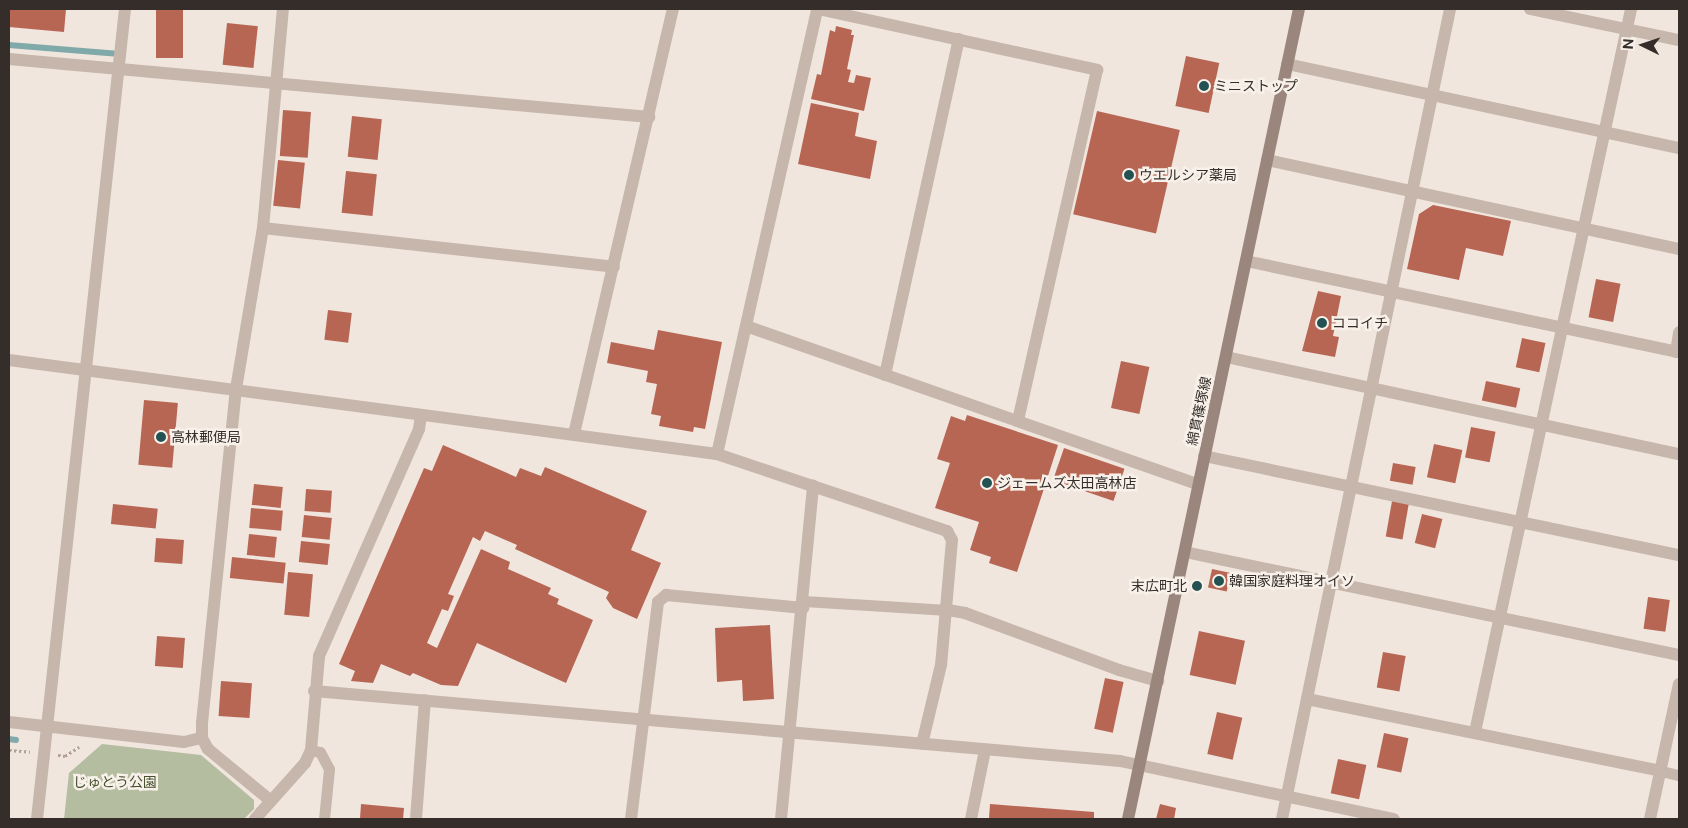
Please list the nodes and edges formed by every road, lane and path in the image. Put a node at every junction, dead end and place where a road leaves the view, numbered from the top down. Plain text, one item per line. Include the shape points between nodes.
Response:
1 (125, 9) edge
2 (283, 9) edge
3 (673, 9) edge
4 (818, 9) edge
5 (1299, 9) edge
6 (1450, 9) edge
7 (1530, 9) edge
8 (1631, 9) edge
9 (1626, 29) junction
10 (959, 39) junction
11 (1679, 40) edge
12 (9, 59) edge
13 (1287, 64) junction
14 (119, 69) junction
15 (277, 82) junction
16 (1432, 96) junction
17 (649, 117) junction
18 (1604, 131) junction
19 (1679, 148) edge
20 (1267, 160) junction
21 (1412, 190) junction
22 (263, 228) junction
23 (1583, 229) junction
24 (1679, 249) edge
25 (1246, 260) junction
26 (614, 267) junction
27 (1392, 290) junction
28 (746, 326) junction
29 (1563, 326) junction
30 (1679, 332) edge
31 (1678, 352) edge
32 (1226, 358) junction
33 (9, 360) edge
34 (85, 368) junction
35 (885, 375) junction
36 (236, 389) junction
37 (1371, 389) junction
38 (420, 415) junction
39 (1018, 421) junction
40 (1541, 425) junction
41 (574, 434) junction
42 (717, 454) junction
43 (1679, 454) edge
44 (1204, 456) junction
45 (1198, 484) junction
46 (813, 486) junction
47 (1351, 487) junction
48 (1520, 522) junction
49 (1185, 552) junction
50 (1679, 555) edge
51 (1331, 582) junction
52 (803, 604) junction
53 (948, 610) junction
54 (1500, 617) junction
55 (1679, 654) edge
56 (1158, 681) junction
57 (1679, 684) edge
58 (314, 691) junction
59 (1307, 699) junction
60 (425, 700) junction
61 (642, 717) junction
62 (9, 722) edge
63 (45, 726) junction
64 (790, 731) junction
65 (1475, 732) junction
66 (202, 738) junction
67 (922, 744) junction
68 (310, 750) junction
69 (985, 750) junction
70 (1140, 765) junction
71 (1661, 770) junction
72 (1679, 775) edge
73 (1286, 797) junction
74 (271, 801) junction
75 (37, 819) edge
76 (255, 819) edge
77 (324, 819) edge
78 (416, 819) edge
79 (630, 819) edge
80 (781, 819) edge
81 (971, 819) edge
82 (1128, 819) edge
83 (1282, 819) edge
84 (1394, 819) edge
85 (1650, 819) edge

1 - 14 street
2 - 15 street
3 - 17 street
4 - 10 street
4 - 28 street
5 - 13 main road, 綿貫篠塚線
6 - 16 street
7 - 9 street
8 - 9 street
9 - 11 street
9 - 18 street
10 - 35 street
10 - 39 street via 1097,70
12 - 14 street
13 - 16 street
13 - 20 main road, 綿貫篠塚線
14 - 15 street
14 - 34 street
15 - 17 street
15 - 22 street
16 - 18 street
16 - 21 street
17 - 26 street
18 - 19 street
18 - 23 street
20 - 21 street
20 - 25 main road, 綿貫篠塚線
21 - 23 street
21 - 27 street
22 - 26 street
22 - 36 street
23 - 24 street
23 - 29 street
25 - 27 street
25 - 32 main road, 綿貫篠塚線
26 - 41 street
27 - 29 street
27 - 37 street
28 - 35 street
28 - 42 street
29 - 31 street
29 - 40 street
30 - 31 street
32 - 37 street
32 - 44 main road, 綿貫篠塚線
33 - 34 street
34 - 36 street
34 - 63 street
35 - 39 street
36 - 38 street
36 - 66 street
37 - 40 street
37 - 47 street
38 - 41 street
38 - 58 street via 419,429 319,656
39 - 45 street
40 - 43 street
40 - 48 street
41 - 42 street
42 - 46 street
44 - 45 main road, 綿貫篠塚線
44 - 47 street
45 - 49 main road, 綿貫篠塚線
46 - 52 street
46 - 53 street via 947,531 952,540
47 - 48 street
47 - 51 street
48 - 50 street
48 - 54 street
49 - 51 street
49 - 56 main road, 綿貫篠塚線
51 - 54 street
51 - 59 street
52 - 53 lane
52 - 61 street via 666,595 658,602
52 - 64 street
53 - 56 street via 965,613 1119,670
53 - 67 street via 941,665
54 - 55 street
54 - 65 street
56 - 70 main road, 綿貫篠塚線
57 - 71 street
58 - 60 street
58 - 68 street
59 - 65 street
59 - 73 street
60 - 61 street
60 - 78 street
61 - 64 street
61 - 79 street
62 - 63 street
63 - 66 street via 184,742
63 - 75 street
64 - 67 street
64 - 80 street
65 - 71 street
66 - 74 street via 208,749
67 - 69 street
68 - 74 street via 305,763
68 - 77 lane via 320,752 329,769
69 - 70 street
69 - 81 street
70 - 73 street
70 - 82 main road, 綿貫篠塚線
71 - 72 lane
71 - 85 street
73 - 83 street
73 - 84 street
74 - 76 street

